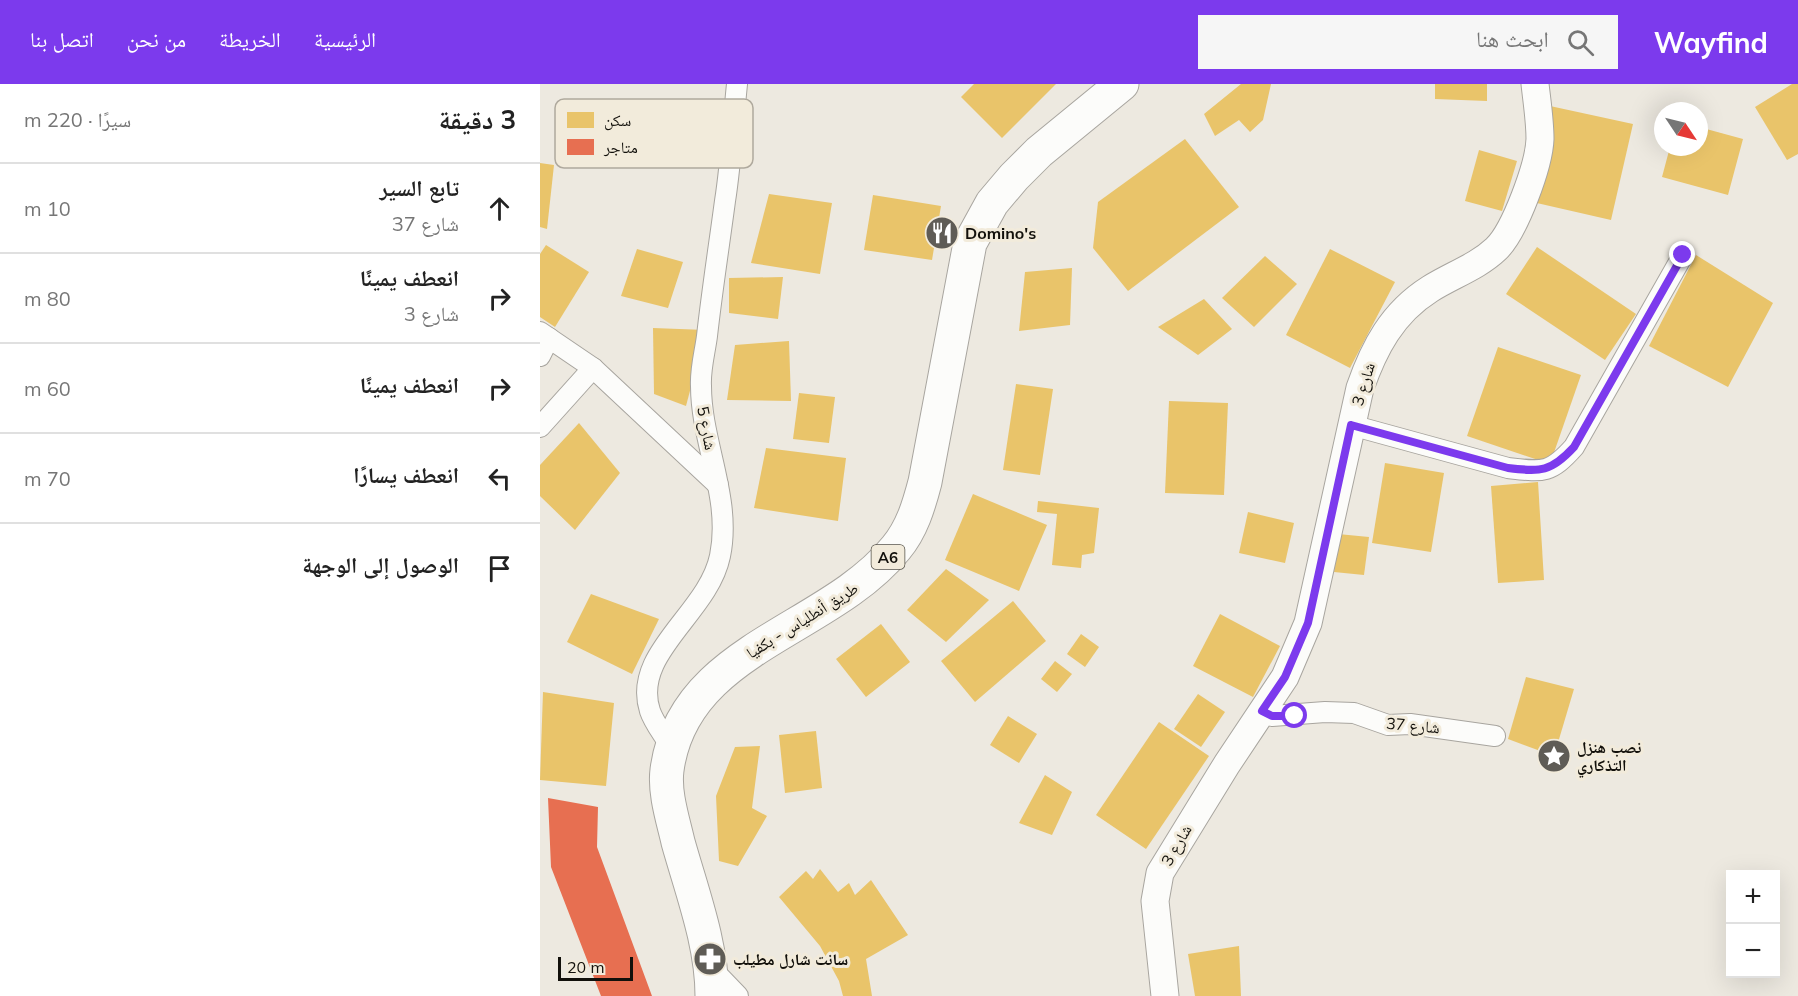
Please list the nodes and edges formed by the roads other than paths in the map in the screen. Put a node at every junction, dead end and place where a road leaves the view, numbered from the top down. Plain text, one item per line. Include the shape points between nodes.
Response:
1 (737, 84) edge
2 (1122, 84) edge
3 (1535, 84) edge
4 (736, 99) edge
5 (729, 168) edge
6 (1683, 255) dead end
7 (545, 335) edge
8 (540, 356) edge
9 (593, 368) junction
10 (1351, 425) junction
11 (540, 427) edge
12 (718, 484) junction
13 (1262, 711) junction
14 (1495, 736) dead end
15 (670, 746) junction
16 (712, 982) edge
17 (738, 996) edge
18 (1165, 996) edge

1 - 4 street, شارع 5
2 - 15 highway, طريق أنطلياس - بكفيا / A6 via 1022,169 992,203 970,243 926,482 915,516 897,547 864,581 750,651 710,683 686,713
3 - 10 street, شارع 3 via 1540,140 1510,232 1475,266 1430,289 1401,312 1372,355
5 - 12 street, شارع 5 via 700,384
6 - 10 street via 1574,447 1553,468 1508,468
7 - 8 street
7 - 9 street
9 - 11 street
9 - 12 street
10 - 13 street, شارع 3 via 1308,623 1285,677
12 - 15 street, شارع 5 via 722,539 715,573 704,595 662,648 648,673 650,712
13 - 14 street, شارع 37 via 1272,716 1354,713 1388,725 1463,729
13 - 18 street, شارع 3 via 1160,873 1155,901
15 - 16 highway, طريق أنطلياس - بكفيا / A6 via 666,774 672,817
16 - 17 street

